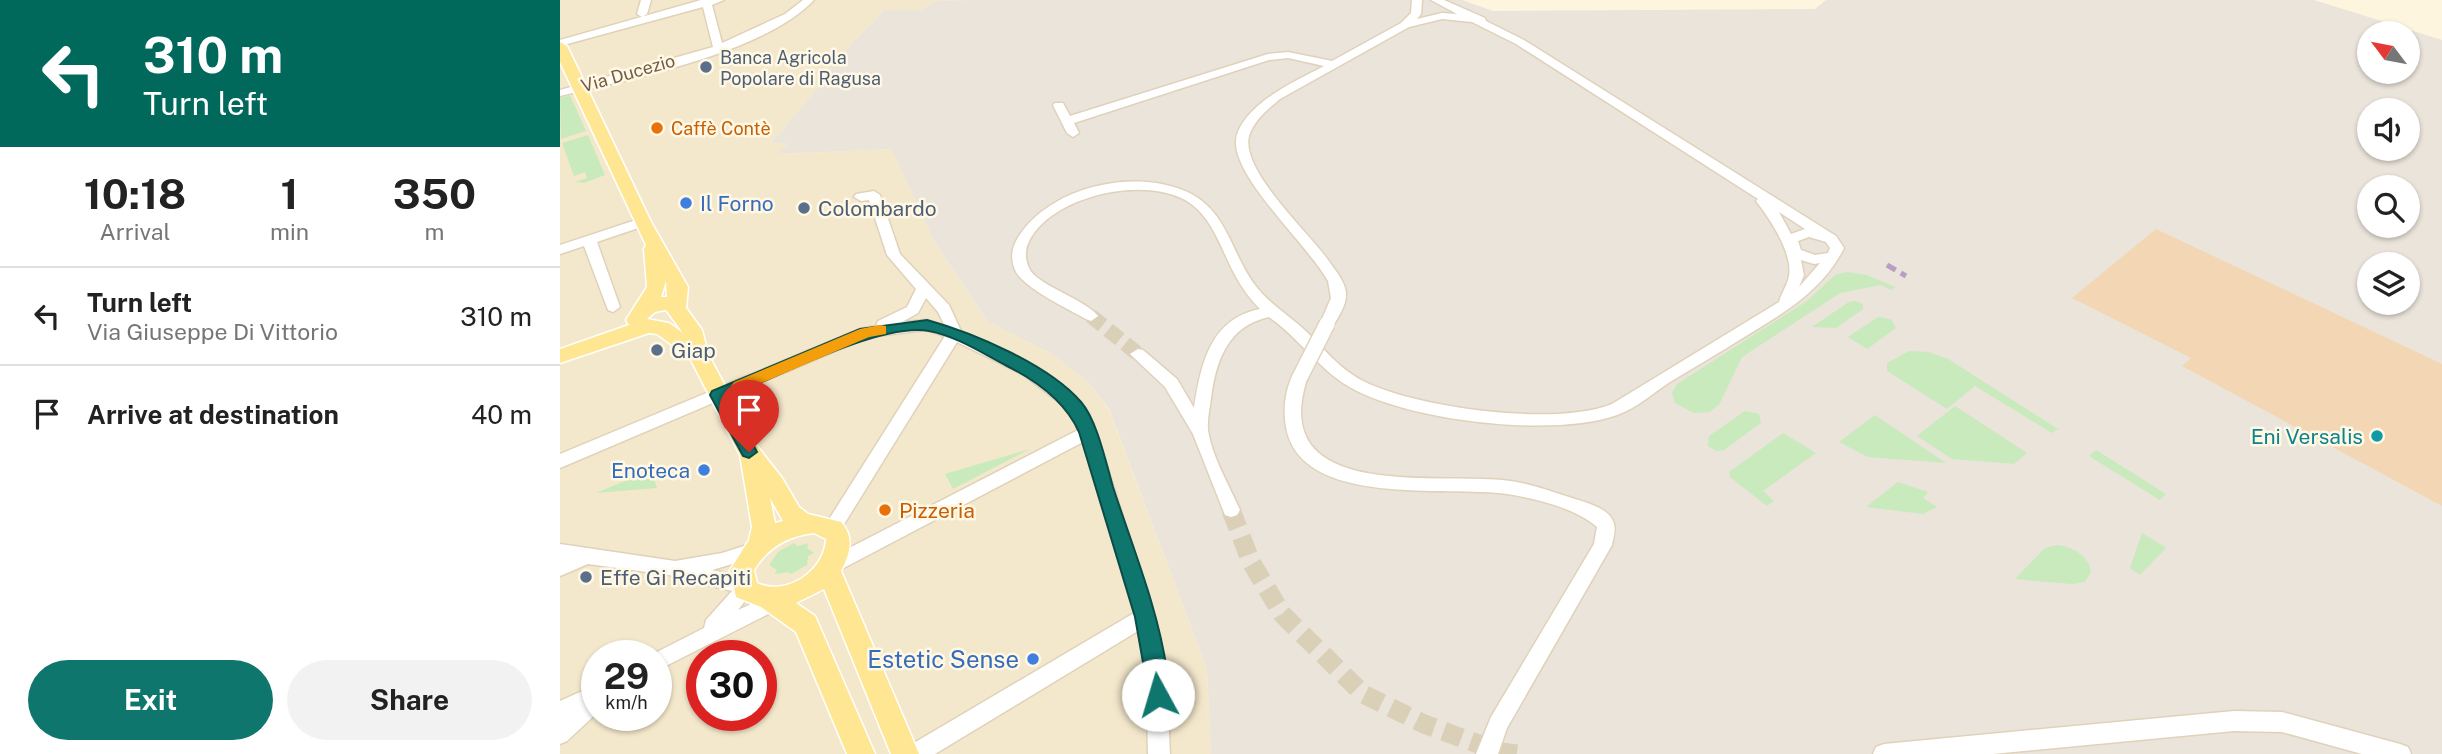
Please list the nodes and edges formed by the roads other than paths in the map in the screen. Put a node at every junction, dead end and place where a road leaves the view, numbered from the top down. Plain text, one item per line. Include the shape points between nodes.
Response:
1 (646, 0) edge
2 (719, 0) edge
3 (784, 0) edge
4 (809, 0) edge
5 (1417, 0) edge
6 (706, 2) edge
7 (1441, 2) edge
8 (642, 14) dead end
9 (790, 16) junction
10 (1419, 16) junction
11 (1481, 20) junction
12 (560, 44) edge
13 (719, 47) junction
14 (1336, 65) junction
15 (579, 87) junction
16 (560, 93) edge
17 (1059, 106) dead end
18 (1746, 185) junction
19 (861, 197) dead end
20 (642, 222) junction
21 (1824, 235) junction
22 (589, 240) junction
23 (652, 241) junction
24 (1791, 247) junction
25 (560, 250) edge
26 (1833, 256) junction
27 (924, 288) junction
28 (1783, 306) junction
29 (613, 307) dead end
30 (676, 308) junction
31 (1271, 313) junction
32 (1091, 316) tunnel mouth
33 (646, 318) junction
34 (865, 333) junction
35 (954, 334) junction
36 (560, 344) edge
37 (698, 354) junction
38 (1138, 354) tunnel mouth
39 (560, 356) edge
40 (718, 395) junction
41 (1087, 432) junction
42 (1200, 432) junction
43 (749, 452) junction
44 (560, 461) edge
45 (1231, 510) tunnel mouth
46 (803, 524) junction
47 (832, 529) junction
48 (757, 547) junction
49 (560, 552) edge
50 (587, 556) junction
51 (669, 567) junction
52 (830, 567) junction
53 (560, 568) edge
54 (765, 593) junction
55 (1145, 617) junction
56 (683, 649) junction
57 (672, 654) edge
58 (581, 701) edge
59 (560, 712) edge
60 (581, 714) edge
61 (560, 734) edge
62 (861, 754) edge
63 (905, 754) edge
64 (915, 754) edge
65 (1159, 754) edge
66 (1487, 754) edge
67 (1884, 754) edge
68 (2400, 754) edge

1 - 8 street
2 - 6 street
3 - 9 street
4 - 9 street, Via Ducezio
5 - 10 street
6 - 12 street
6 - 13 street
7 - 10 street
7 - 11 street
9 - 13 street, Via Ducezio
10 - 11 street
10 - 14 street
11 - 18 street
12 - 15 main road
13 - 15 street, Via Ducezio
14 - 17 street via 1288,55 1268,57 1070,127
14 - 66 street, bridge via 1261,108 1242,143 1250,170 1338,289 1338,303 1294,393 1295,431 1302,447 1313,460 1356,476 1529,491 1591,511 1606,525 1603,545 1498,724
15 - 16 street, Via Ducezio
15 - 20 main road
18 - 21 street
18 - 24 street via 1778,220
19 - 27 street via 874,195 894,254
20 - 22 street
20 - 23 main road
21 - 24 street via 1801,233 1791,239
21 - 26 street via 1835,243
22 - 25 street
22 - 29 street
23 - 30 main road via 678,287
23 - 33 main road via 657,288
24 - 26 street via 1814,260
24 - 28 street via 1797,275
26 - 28 street via 1809,287
27 - 34 street via 913,310
27 - 35 street via 946,311
28 - 31 street via 1612,411 1577,419 1442,412 1399,401 1357,384 1325,362
30 - 33 main road via 665,321
30 - 37 main road via 692,330
31 - 32 street via 1248,286 1198,202 1164,188 1131,187 1086,194 1058,206 1030,228 1020,246 1020,267 1026,275
31 - 42 street via 1239,320 1219,343 1205,379
33 - 36 main road
33 - 37 main road
33 - 39 main road
34 - 35 street via 927,325
34 - 40 street
35 - 41 street via 1030,371 1076,407
35 - 47 street
37 - 40 main road
38 - 42 street via 1171,383
40 - 43 main road
40 - 44 street
41 - 52 street
41 - 55 street
42 - 45 street
43 - 46 main road via 791,514
43 - 48 main road via 764,527
46 - 47 main road
46 - 48 main road via 776,533
47 - 52 main road via 840,545
48 - 51 street via 722,561
48 - 54 main road via 742,570
49 - 50 street
50 - 51 street
50 - 53 street
51 - 54 street
52 - 54 main road via 817,580
52 - 63 main road
54 - 56 street
54 - 56 street
54 - 62 main road via 806,624
55 - 64 street
55 - 65 street via 1156,670
56 - 57 street
58 - 59 street
60 - 61 street
67 - 68 street via 2234,721 2282,722

